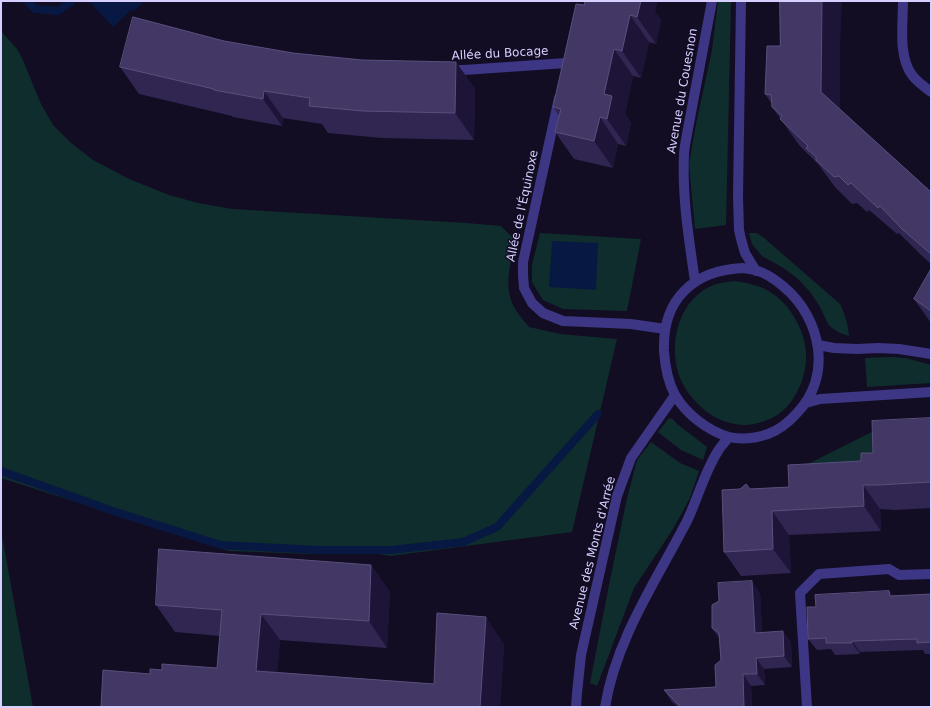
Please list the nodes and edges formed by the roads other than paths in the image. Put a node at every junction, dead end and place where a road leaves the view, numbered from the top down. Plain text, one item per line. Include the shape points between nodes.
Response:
1 (712, 1) edge
2 (741, 1) edge
3 (903, 1) edge
4 (566, 63) edge
5 (441, 70) edge
6 (562, 86) edge
7 (931, 92) edge
8 (756, 270) junction
9 (695, 281) junction
10 (665, 329) junction
11 (818, 346) junction
12 (931, 354) edge
13 (931, 392) edge
14 (675, 394) junction
15 (806, 403) junction
16 (729, 437) junction
17 (931, 574) edge
18 (576, 707) edge
19 (605, 707) edge
20 (807, 707) edge

1 - 9 street, Avenue du Couesnon via 684,154 687,223
2 - 8 street via 739,230 745,253
3 - 7 street via 902,50 906,64 913,76
4 - 5 street, Allée du Bocage
6 - 10 street, Allée de l'Équinoxe via 524,262 524,288 532,303 543,313 563,320 632,324
8 - 9 street via 731,269
8 - 11 street via 780,283 800,303 813,327
9 - 10 street via 677,300 669,314
10 - 14 street via 665,359
11 - 12 street via 899,349
11 - 15 street via 818,370
13 - 15 street via 820,399
14 - 16 street via 683,406 701,423
14 - 18 street, Avenue des Monts d'Arrée via 631,458 617,496 581,655
15 - 16 street via 790,421 769,434 757,437
16 - 19 street via 709,468 687,520 635,617 615,664
17 - 20 street via 899,575 889,569 819,574 800,593

